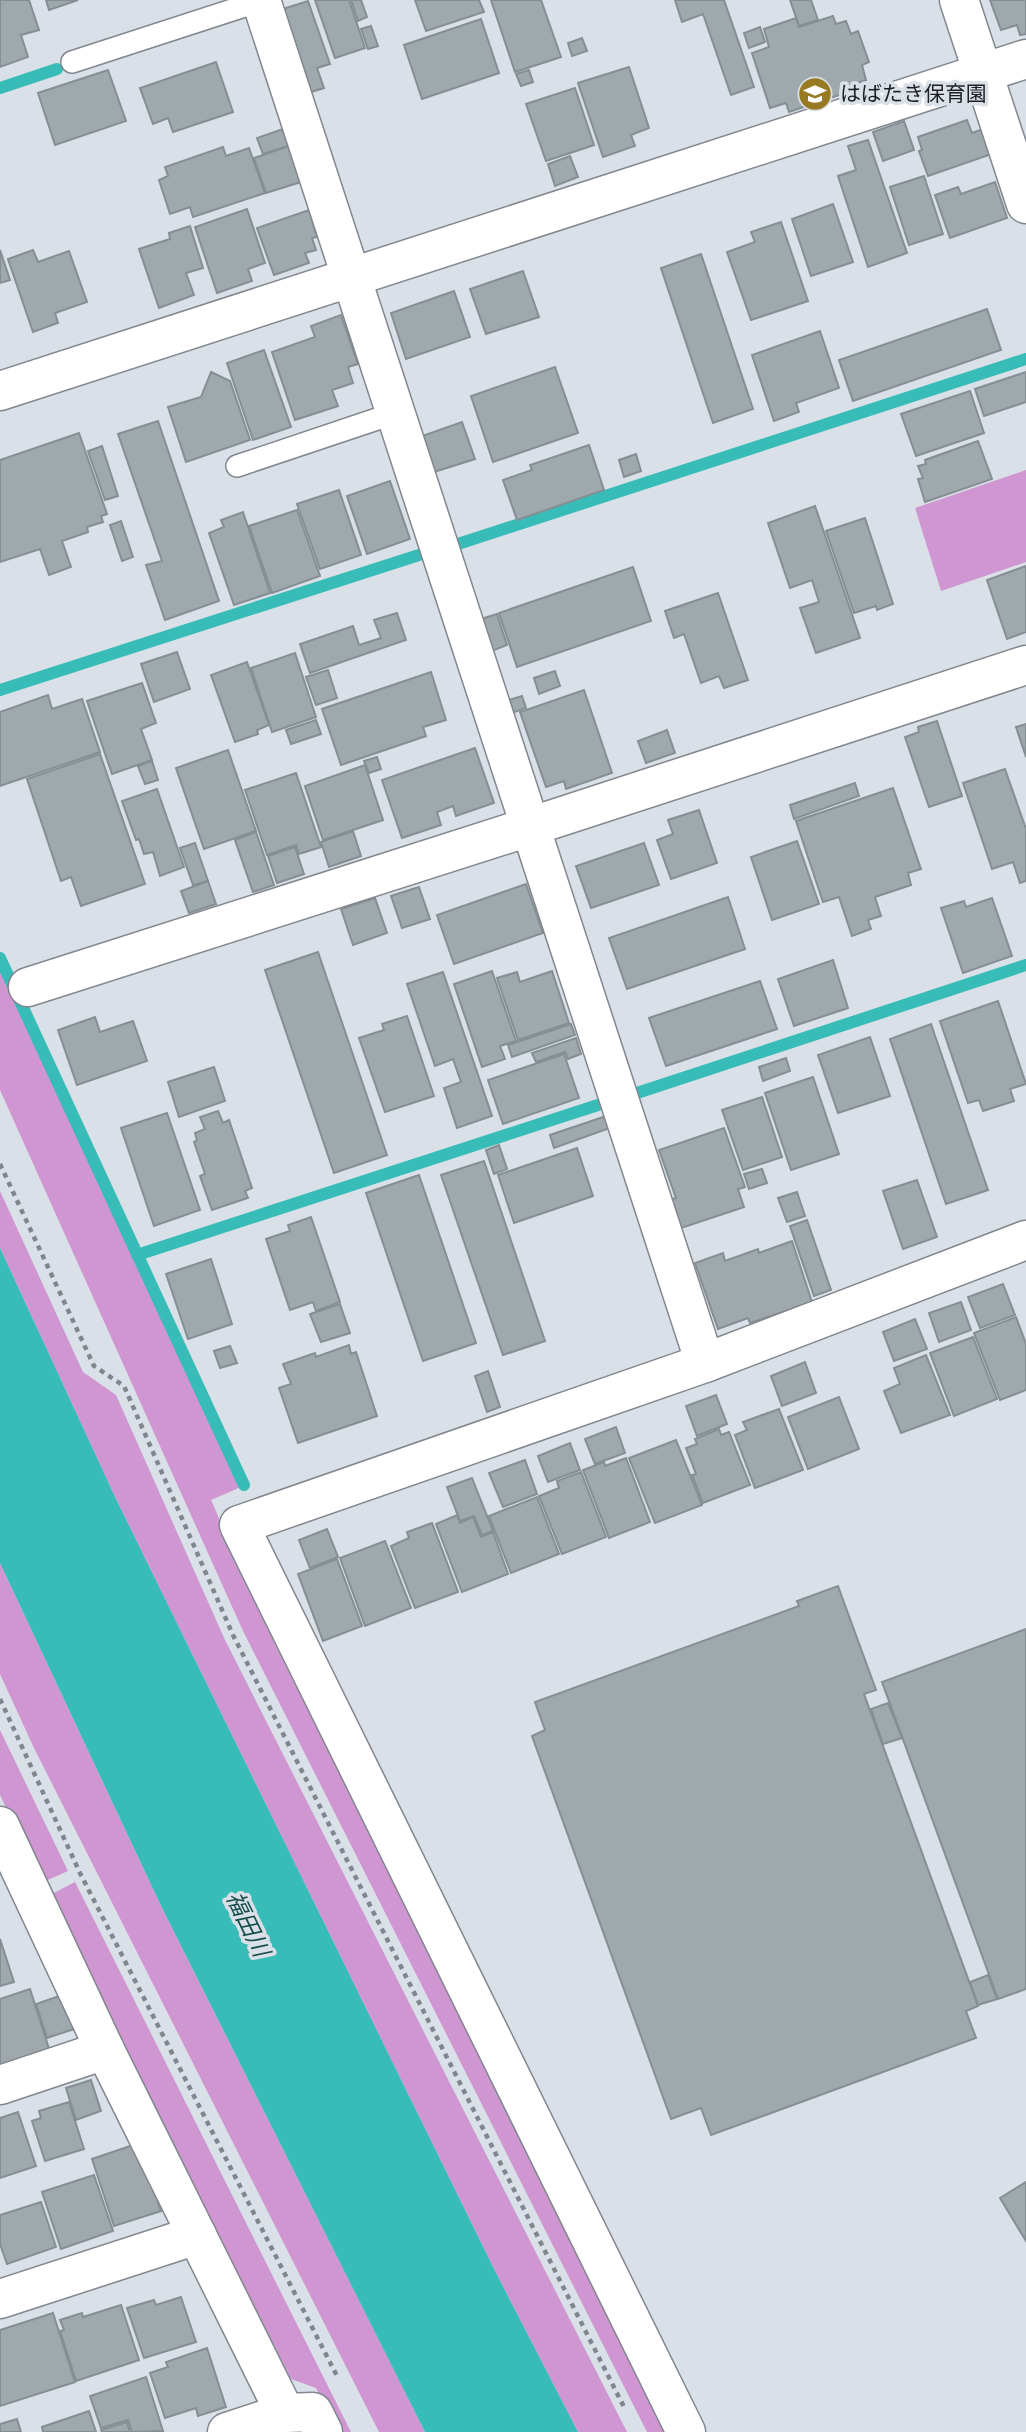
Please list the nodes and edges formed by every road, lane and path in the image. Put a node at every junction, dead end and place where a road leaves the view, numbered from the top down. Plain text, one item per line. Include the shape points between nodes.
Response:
1 (262, 0) edge
2 (959, 0) edge
3 (1026, 59) edge
4 (72, 62) dead end
5 (983, 74) junction
6 (1026, 204) edge
7 (351, 278) junction
8 (0, 391) edge
9 (395, 413) junction
10 (237, 467) dead end
11 (1026, 665) edge
12 (529, 827) junction
13 (28, 987) dead end
14 (0, 1164) edge
15 (1026, 1240) edge
16 (705, 1363) junction
17 (0, 1699) edge
18 (0, 1826) edge
19 (13, 1887) edge
20 (105, 2050) junction
21 (0, 2085) edge
22 (197, 2235) junction
23 (0, 2299) edge
24 (340, 2382) dead end
25 (285, 2413) junction
26 (630, 2420) dead end
27 (227, 2432) edge
28 (323, 2432) edge
29 (686, 2432) edge

1 - 4 lane
1 - 7 street
2 - 5 street
3 - 5 street
5 - 6 street
5 - 7 street
7 - 8 street
7 - 9 street
9 - 10 lane
9 - 12 street
11 - 12 street
12 - 13 street
12 - 16 street
14 - 26 path via 94,1367 124,1386 233,1635
15 - 16 street
16 - 29 street via 239,1525
17 - 24 path via 80,1873
18 - 19 street
19 - 20 street
20 - 21 street
20 - 22 street
22 - 23 street
22 - 25 street
25 - 27 street
25 - 28 street via 313,2412

